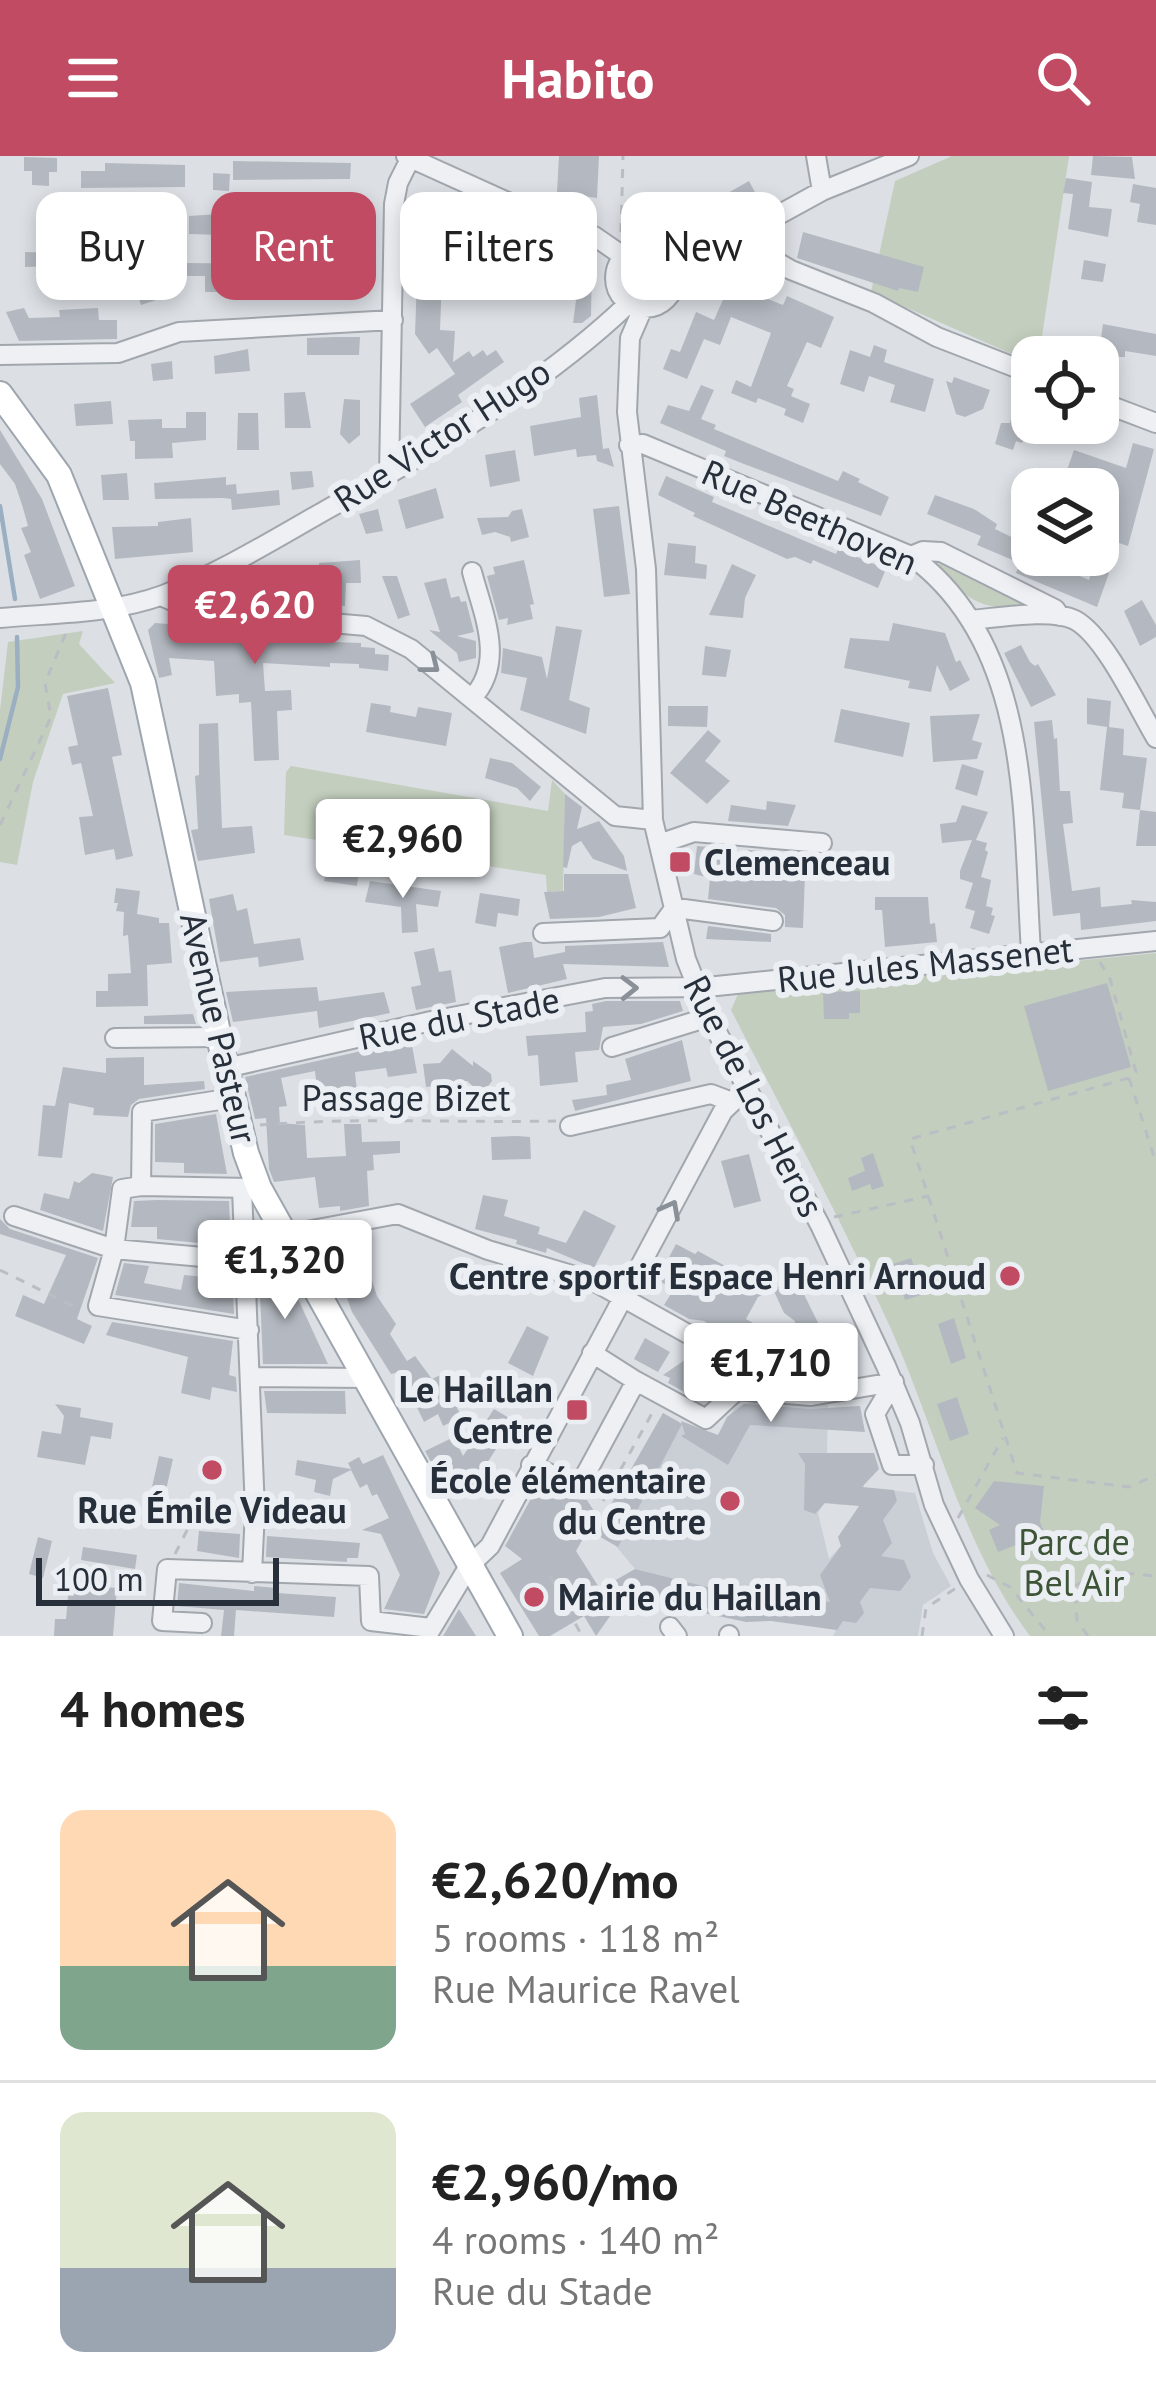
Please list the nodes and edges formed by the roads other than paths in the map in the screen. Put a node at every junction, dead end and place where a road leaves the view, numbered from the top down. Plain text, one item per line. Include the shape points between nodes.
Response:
1 (816, 156) edge
2 (909, 156) edge
3 (408, 158) edge
4 (822, 191) junction
5 (785, 211) edge
6 (621, 255) edge
7 (621, 262) edge
8 (785, 266) edge
9 (621, 289) edge
10 (632, 300) edge
11 (664, 300) edge
12 (641, 310) junction
13 (393, 320) junction
14 (592, 337) junction
15 (628, 352) junction
16 (0, 355) edge
17 (1011, 366) edge
18 (0, 394) edge
19 (1119, 409) edge
20 (1156, 423) edge
21 (629, 445) junction
22 (389, 475) junction
23 (911, 556) junction
24 (472, 572) dead end
25 (161, 596) junction
26 (114, 608) junction
27 (1060, 616) junction
28 (0, 618) edge
29 (970, 620) junction
30 (472, 698) junction
31 (1156, 738) edge
32 (653, 820) junction
33 (822, 843) dead end
34 (659, 844) junction
35 (673, 910) junction
36 (773, 921) dead end
37 (543, 933) dead end
38 (1156, 941) edge
39 (1031, 952) junction
40 (695, 987) junction
41 (709, 1017) junction
42 (218, 1037) junction
43 (115, 1038) dead end
44 (612, 1047) dead end
45 (226, 1068) junction
46 (142, 1089) dead end
47 (738, 1096) junction
48 (233, 1098) junction
49 (142, 1112) junction
50 (570, 1126) road end
51 (141, 1186) junction
52 (250, 1188) junction
53 (14, 1216) dead end
54 (285, 1235) junction
55 (114, 1250) junction
56 (248, 1261) junction
57 (622, 1300) junction
58 (249, 1330) junction
59 (592, 1353) junction
60 (729, 1357) dead end
61 (250, 1377) junction
62 (367, 1378) junction
63 (635, 1381) junction
64 (894, 1382) junction
65 (531, 1465) junction
66 (924, 1465) junction
67 (469, 1566) junction
68 (252, 1573) junction
69 (202, 1623) dead end
70 (429, 1632) edge
71 (510, 1636) edge
72 (1004, 1636) edge

1 - 4 street
2 - 4 street
3 - 6 street
3 - 13 street via 394,204
4 - 5 street
7 - 9 street via 614,281
8 - 17 street
10 - 12 street
11 - 12 street, Rue Victor Hugo
12 - 14 street, Rue Victor Hugo
12 - 15 street, Rue de Los Heros
13 - 16 street via 179,332 118,353
13 - 22 street
14 - 15 street
14 - 22 street, Rue Victor Hugo
15 - 21 street, Rue de Los Heros
18 - 26 main road, Avenue Pasteur via 59,476
19 - 20 street
21 - 23 street, Rue Beethoven
21 - 32 street, Rue de Los Heros via 646,569
22 - 25 street, Rue Victor Hugo
23 - 27 street via 941,552
23 - 29 street, Rue Beethoven via 938,575
24 - 30 street via 492,650 485,684
25 - 26 street, Rue Victor Hugo
25 -> 30 street via 195,611 366,626 411,649
26 - 28 street, Rue Victor Hugo
26 - 42 main road, Avenue Pasteur via 149,707
27 - 29 street
27 - 31 street via 1090,633
29 - 39 street, Rue Beethoven via 1018,745
30 - 32 street via 615,816
32 - 34 street, Rue de Los Heros
33 - 34 street via 694,832
34 - 35 street, Rue de Los Heros
35 - 36 street
35 - 37 street via 661,928
35 - 40 street, Rue de Los Heros
38 - 39 street, Rue Jules Massenet
39 - 40 street, Rue Jules Massenet
40 - 41 street, Rue de Los Heros
45 -> 40 street, Rue du Stade via 605,988
41 - 44 street
41 - 47 street, Rue de Los Heros
42 - 43 street
42 - 45 main road, Avenue Pasteur
45 - 48 main road, Avenue Pasteur
46 - 49 street
47 - 50 street via 710,1094
57 -> 47 street
47 - 64 street, Rue de Los Heros via 820,1225
48 - 49 street
48 - 52 main road, Avenue Pasteur
49 - 51 street
51 - 52 street
51 - 55 street via 122,1189
52 - 54 main road, Avenue Pasteur
52 - 56 street
53 - 55 street
54 - 56 street
54 - 57 street via 398,1214 595,1282
54 - 62 main road, Avenue Pasteur
55 - 56 street
55 - 58 street via 98,1306
56 - 58 street
57 - 59 street
57 - 60 street
58 - 61 street
59 - 63 street
59 - 65 street
61 - 62 street
61 - 68 street
62 - 67 main road, Avenue Pasteur
63 - 64 street via 706,1419 736,1390 812,1396
63 - 65 street via 578,1487
64 - 66 street, Rue de Los Heros
64 - 66 street via 875,1414 892,1465
65 - 67 street via 490,1546
66 - 72 street, Rue de Los Heros via 934,1505
67 - 70 street
67 - 71 main road, Avenue Pasteur
68 - 69 street via 167,1569 163,1621
68 - 70 street via 369,1576 371,1621

